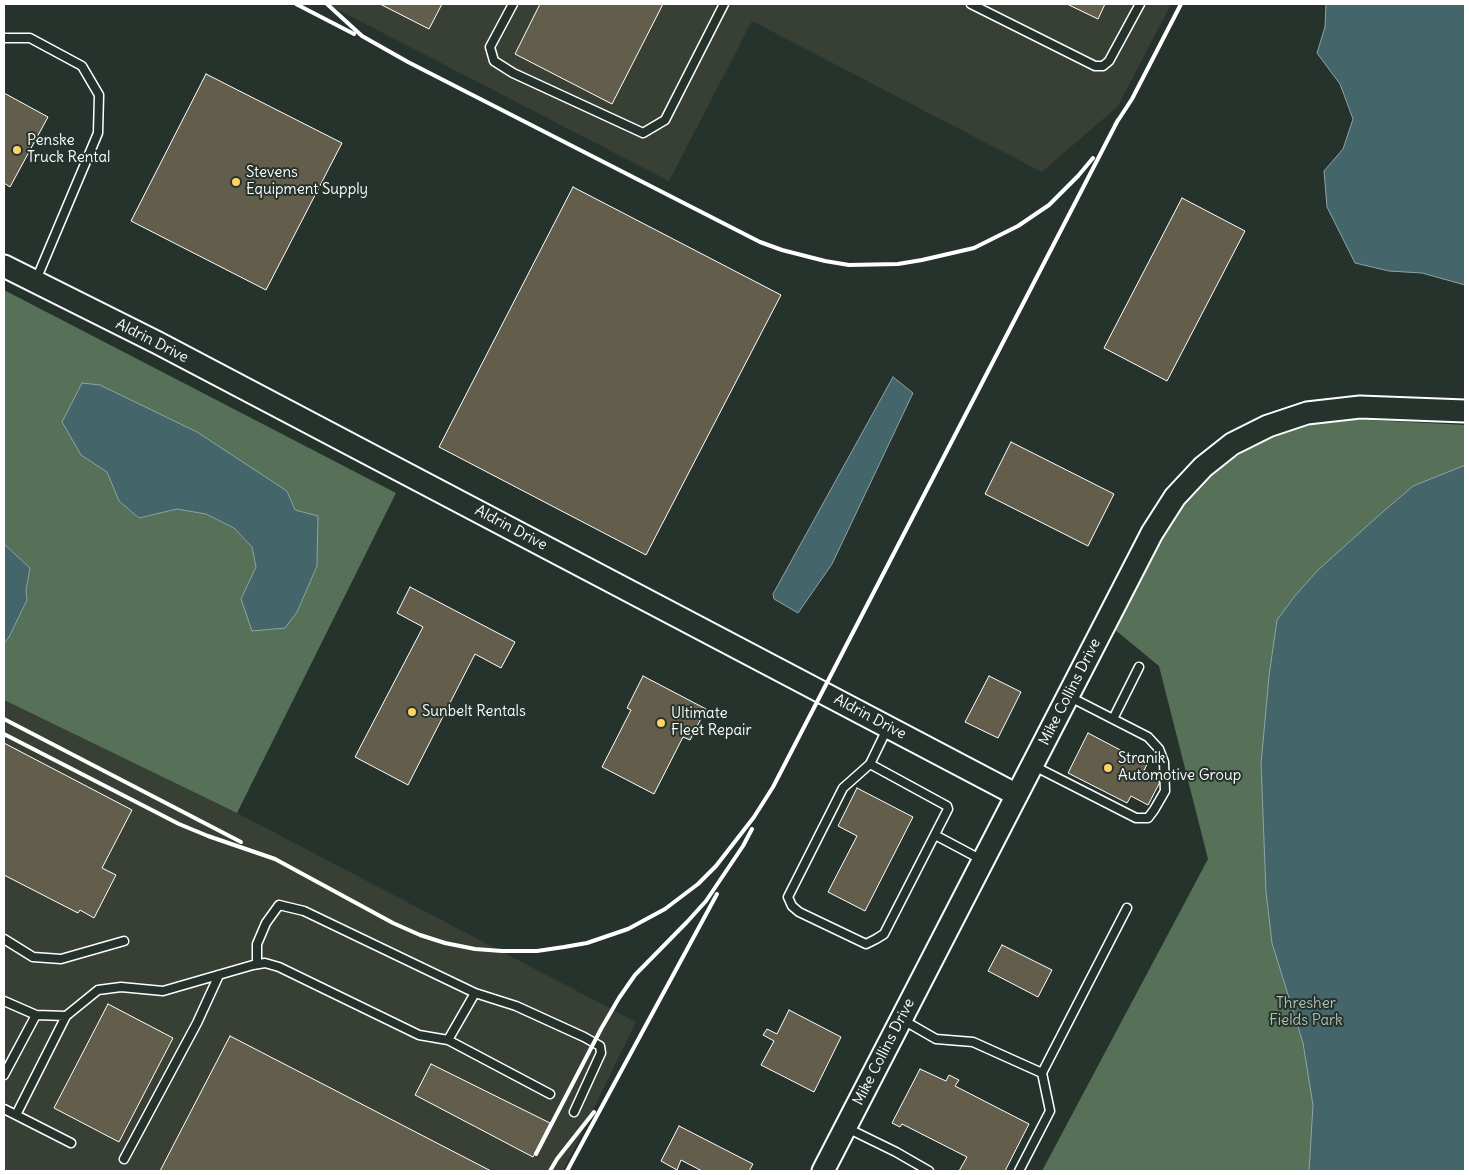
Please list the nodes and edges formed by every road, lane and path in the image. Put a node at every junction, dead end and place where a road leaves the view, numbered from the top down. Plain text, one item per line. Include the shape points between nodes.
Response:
1 (512, 4) edge
2 (724, 4) edge
3 (971, 4) edge
4 (1140, 4) edge
5 (4, 38) edge
6 (4, 266) edge
7 (35, 281) junction
8 (1465, 411) edge
9 (1139, 667) dead end
10 (1068, 696) junction
11 (1113, 719) junction
12 (888, 727) junction
13 (870, 764) junction
14 (1032, 765) junction
15 (1017, 796) junction
16 (935, 835) junction
17 (983, 860) junction
18 (1127, 908) dead end
19 (4, 939) edge
20 (124, 941) dead end
21 (257, 964) junction
22 (219, 974) junction
23 (475, 993) junction
24 (4, 1000) edge
25 (36, 1015) junction
26 (66, 1016) junction
27 (901, 1019) junction
28 (448, 1040) junction
29 (1042, 1073) junction
30 (4, 1075) edge
31 (550, 1094) dead end
32 (4, 1109) edge
33 (574, 1112) dead end
34 (16, 1116) junction
35 (845, 1127) junction
36 (70, 1143) dead end
37 (124, 1160) dead end
38 (823, 1171) edge
39 (928, 1171) edge
40 (1019, 1171) edge

1 - 2 lane via 490,47 494,61 642,133 664,120
3 - 4 lane via 1095,66 1103,66 1110,61
5 - 7 lane via 30,38 82,66 99,95 98,133
6 - 7 street, Aldrin Drive
7 - 12 street, Aldrin Drive
8 - 10 street, Mike Collins Drive via 1360,406 1307,413 1268,426 1232,444 1203,467 1175,497 1152,534
9 - 11 lane
10 - 11 lane
10 - 14 street, Mike Collins Drive
11 - 14 lane via 1148,737 1159,749 1164,762 1165,791 1148,818 1129,815
12 - 13 lane
12 - 15 street, Aldrin Drive
13 - 16 lane via 947,806
13 - 16 lane via 843,788 788,897 792,906 866,944 876,940 884,934
14 - 15 street, Mike Collins Drive
15 - 17 street, Mike Collins Drive
16 - 17 lane
17 - 27 street, Mike Collins Drive
18 - 29 lane
19 - 20 lane via 33,957 61,959
21 - 22 lane
21 - 23 lane via 257,944 279,905 304,911
21 - 28 lane via 266,963 279,968 419,1035
22 - 26 lane via 163,991 120,987 98,990
22 - 37 lane via 197,1023
23 - 28 lane
23 - 33 lane via 516,1006 600,1046 601,1053
24 - 25 lane
25 - 26 lane
25 - 30 lane
26 - 34 lane
27 - 29 lane via 936,1038 974,1042
27 - 35 street, Mike Collins Drive
28 - 31 lane
29 - 40 lane via 1050,1111
32 - 34 lane
34 - 36 lane
35 - 38 street, Mike Collins Drive
35 - 39 lane

